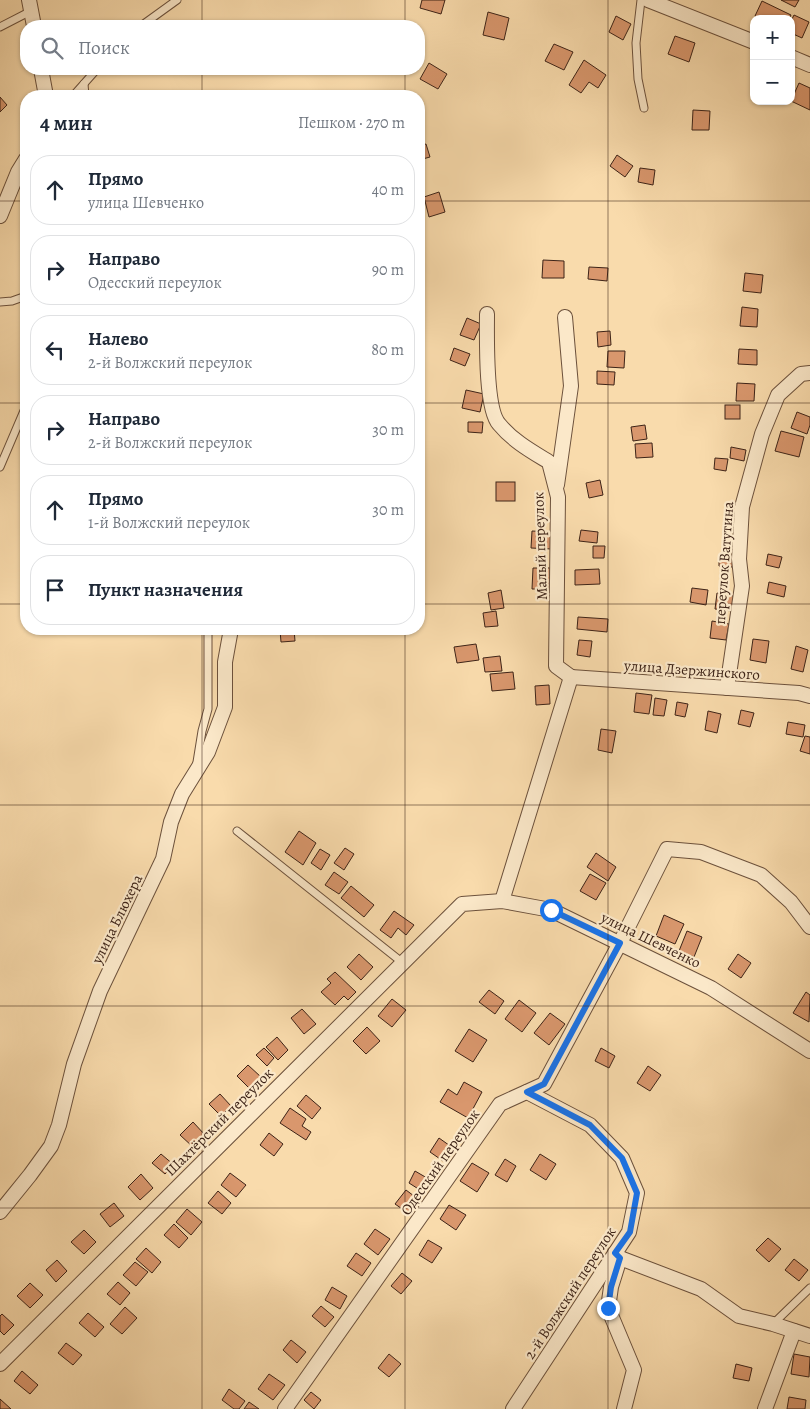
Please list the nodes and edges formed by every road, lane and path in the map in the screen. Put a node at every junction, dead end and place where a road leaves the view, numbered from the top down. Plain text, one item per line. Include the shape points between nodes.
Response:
1 (177, 0) edge
2 (641, 0) edge
3 (648, 0) edge
4 (30, 5) edge
5 (33, 20) edge
6 (149, 20) edge
7 (0, 27) edge
8 (750, 40) edge
9 (795, 59) edge
10 (810, 65) edge
11 (42, 75) edge
12 (92, 75) edge
13 (84, 84) junction
14 (45, 90) edge
15 (78, 90) edge
16 (85, 90) edge
17 (644, 108) dead end
18 (20, 169) edge
19 (0, 216) edge
20 (20, 298) edge
21 (0, 302) edge
22 (487, 314) dead end
23 (565, 318) dead end
24 (810, 373) edge
25 (20, 420) edge
26 (0, 467) edge
27 (556, 493) junction
28 (208, 635) edge
29 (230, 635) edge
30 (572, 678) junction
31 (727, 688) junction
32 (810, 696) edge
33 (196, 772) junction
34 (237, 831) dead end
35 (502, 901) junction
36 (462, 904) joint
37 (810, 927) edge
38 (620, 943) junction
39 (403, 963) junction
40 (810, 1051) edge
41 (527, 1092) junction
42 (0, 1212) edge
43 (618, 1256) junction
44 (810, 1288) edge
45 (773, 1324) junction
46 (794, 1331) junction
47 (810, 1336) edge
48 (0, 1364) edge
49 (285, 1409) edge
50 (513, 1409) edge
51 (624, 1409) edge
52 (765, 1409) edge

1 - 6 lane
2 - 17 lane via 636,43
3 - 8 street
4 - 5 street
4 - 7 lane
9 - 10 street
11 - 14 street
12 - 13 lane
13 - 15 lane
13 - 16 lane
18 - 19 street
20 - 21 lane
22 - 27 street, Малый переулок via 492,404 498,423 520,444 548,462
23 - 27 street via 571,386
24 - 31 street, переулок Ватутина via 801,374 778,395 762,434 742,506 739,558 742,586
25 - 26 lane
27 - 30 street, Малый переулок via 556,666
28 - 33 lane via 208,709
29 - 33 street, улица Блюхера via 225,662 225,707 208,752
30 - 31 street, улица Дзержинского
30 - 35 street
31 - 32 street, улица Дзержинского
33 - 42 street, улица Блюхера via 182,794 171,822 163,859 154,881 100,991 50,1146
34 - 39 lane
35 - 36 street, улица Шевченко
35 - 38 street, улица Шевченко via 551,910
36 - 39 street, Шахтёрский переулок
37 - 38 street, Одесский переулок via 791,902 761,875 701,852 667,848
38 - 40 street, улица Шевченко via 711,988
38 - 41 street, Одесский переулок via 544,1084
39 - 48 street, Шахтёрский переулок
41 - 43 street, 2-й Волжский переулок via 590,1125 622,1158 637,1193 630,1232
41 - 49 street, Одесский переулок via 500,1104
43 - 45 street via 701,1289 739,1316
43 - 50 street, 2-й Волжский переулок
43 - 51 street via 608,1308 634,1370
44 - 45 lane
45 - 46 street
46 - 47 street
46 - 52 street

